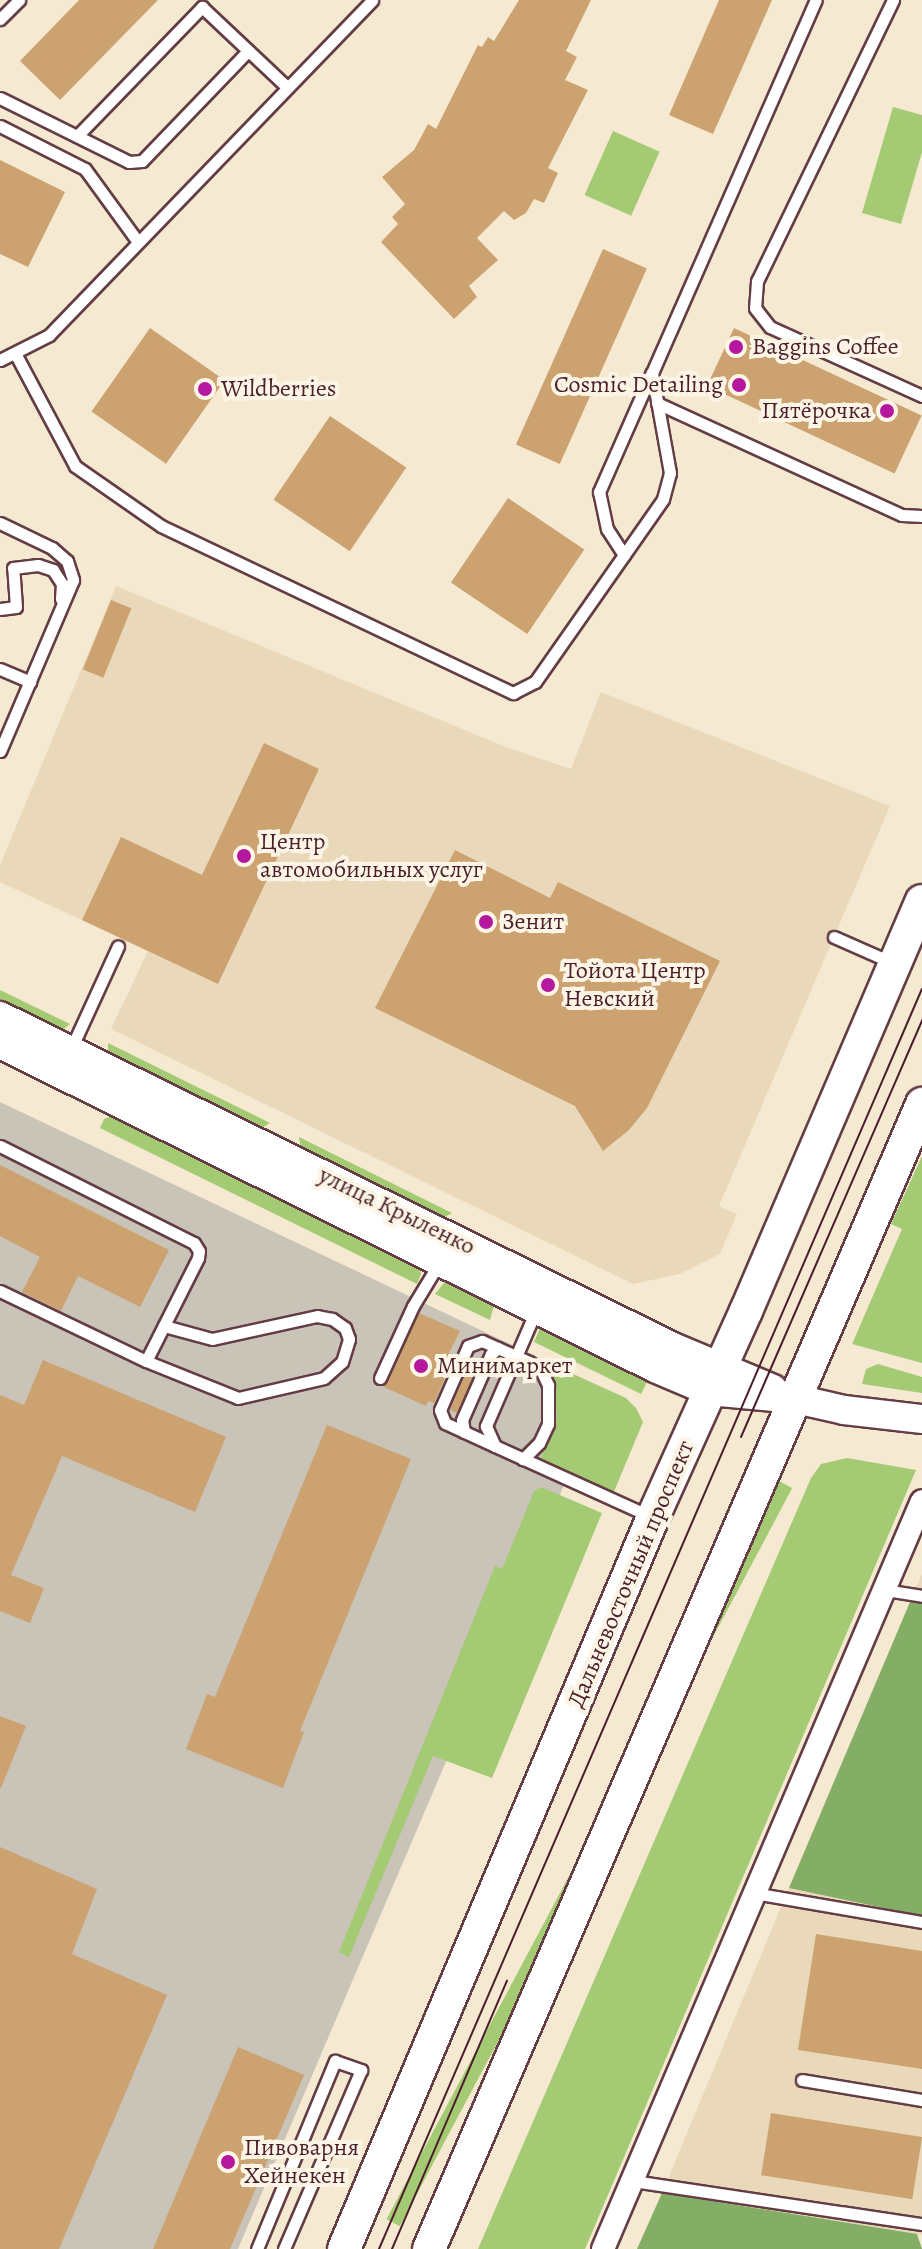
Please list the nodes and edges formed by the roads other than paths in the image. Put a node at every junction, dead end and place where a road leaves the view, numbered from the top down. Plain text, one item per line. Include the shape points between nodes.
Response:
1 (19, 0) edge
2 (372, 0) edge
3 (816, 0) edge
4 (893, 0) edge
5 (0, 19) edge
6 (248, 51) junction
7 (287, 87) junction
8 (0, 98) edge
9 (0, 126) edge
10 (77, 136) junction
11 (138, 242) junction
12 (15, 353) junction
13 (0, 360) edge
14 (652, 373) junction
15 (922, 396) edge
16 (657, 403) junction
17 (922, 516) edge
18 (0, 523) edge
19 (624, 555) junction
20 (0, 609) edge
21 (60, 612) junction
22 (0, 669) edge
23 (30, 682) junction
24 (0, 751) edge
25 (922, 901) edge
26 (834, 937) dead end
27 (118, 946) dead end
28 (894, 963) junction
29 (0, 1016) edge
30 (0, 1044) edge
31 (70, 1051) junction
32 (922, 1104) edge
33 (913, 1144) edge
34 (0, 1146) edge
35 (445, 1249) junction
36 (0, 1291) edge
37 (542, 1298) junction
38 (164, 1326) junction
39 (498, 1348) junction
40 (516, 1356) junction
41 (146, 1361) junction
42 (380, 1378) dead end
43 (715, 1378) junction
44 (796, 1399) junction
45 (922, 1419) edge
46 (464, 1432) junction
47 (495, 1446) junction
48 (523, 1459) junction
49 (922, 1501) edge
50 (653, 1517) junction
51 (885, 1590) junction
52 (922, 1596) edge
53 (754, 1893) junction
54 (922, 1922) edge
55 (802, 2080) dead end
56 (922, 2100) edge
57 (633, 2181) junction
58 (922, 2224) edge
59 (257, 2249) edge
60 (284, 2249) edge
61 (344, 2249) edge
62 (429, 2249) edge
63 (603, 2249) edge

1 - 5 lane
2 - 7 lane
3 - 14 lane
4 - 15 lane via 757,281 755,308 770,327
6 - 7 lane
6 - 10 lane via 142,161 129,162
6 - 10 lane via 202,7
7 - 11 lane
8 - 10 lane
9 - 11 lane via 85,169
11 - 12 lane via 49,335
12 - 13 lane
12 - 19 lane via 75,466 161,526 513,693 535,682
14 - 16 lane
14 - 19 lane via 599,492 607,529
16 - 17 lane via 902,515
16 - 19 lane via 670,473 663,499
18 - 21 lane via 67,561 73,580
20 - 21 lane via 16,607 13,568 38,565 53,570 62,584
21 - 23 lane
22 - 23 lane
23 - 24 lane
25 - 28 main road, Дальневосточный проспект
26 - 28 lane
27 - 31 lane
28 - 43 main road, Дальневосточный проспект
29 - 31 street, улица Крыленко
30 - 35 street, улица Крыленко
31 - 35 street, улица Крыленко
32 - 33 main road
33 - 44 main road
34 - 38 lane via 194,1243 198,1258
35 - 37 street, улица Крыленко
35 - 42 lane
36 - 41 lane
37 - 40 lane
37 - 43 street, улица Крыленко
38 - 41 lane
38 - 41 lane via 212,1339 317,1316 345,1328 349,1339 342,1362 324,1378 238,1398
39 - 40 lane
39 - 46 lane via 462,1420
39 - 46 lane via 482,1341 468,1346 440,1410 445,1423
40 - 47 lane via 486,1426
40 - 48 lane via 541,1370 550,1398 548,1424
43 - 44 street, улица Крыленко
43 - 50 main road, Дальневосточный проспект
44 - 45 street, улица Крыленко
44 - 62 main road
46 - 47 lane
47 - 48 lane
48 - 50 lane
49 - 51 street
50 - 61 main road, Дальневосточный проспект
51 - 52 lane
51 - 53 street
53 - 54 lane
53 - 57 street
55 - 56 lane
57 - 58 lane
57 - 63 street
59 - 60 lane via 335,2061 361,2070

